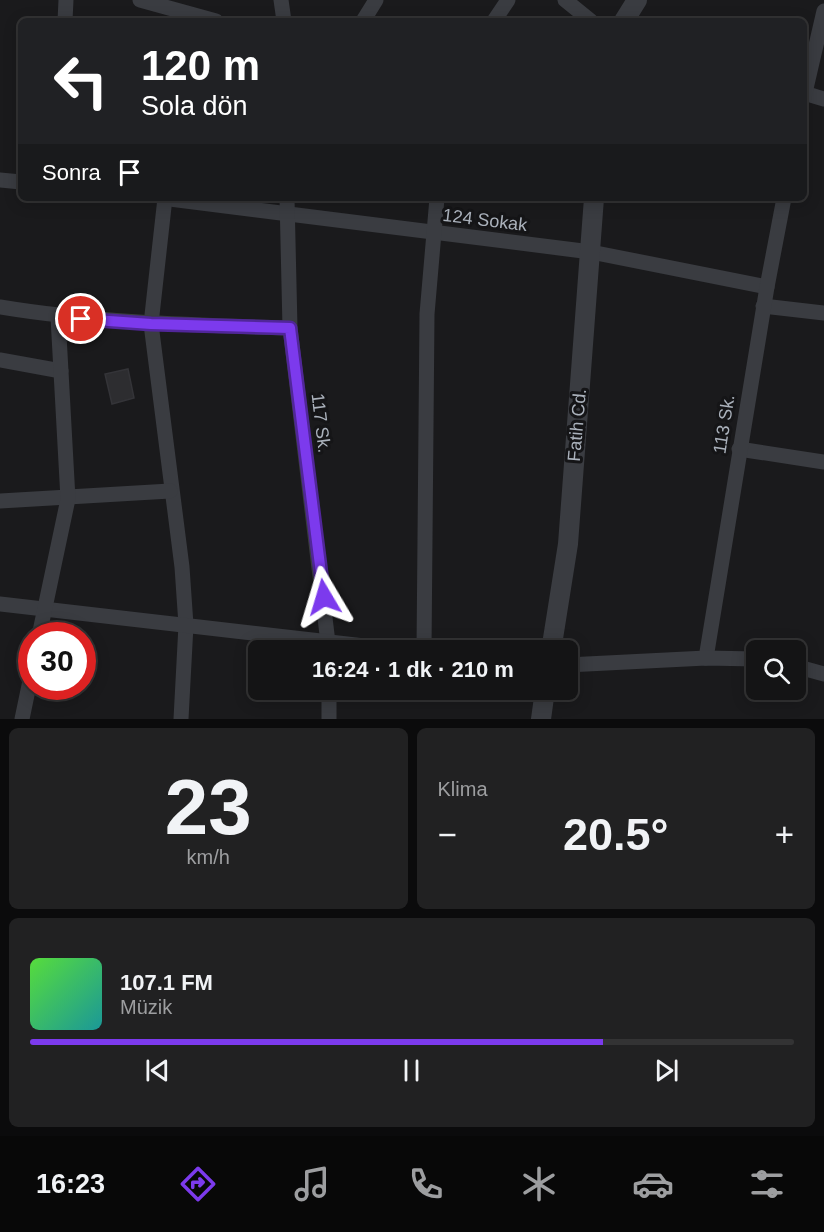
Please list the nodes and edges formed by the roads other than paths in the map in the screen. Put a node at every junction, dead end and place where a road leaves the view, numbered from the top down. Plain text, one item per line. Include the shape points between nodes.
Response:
1 (66, 0) edge
2 (140, 0) edge
3 (280, 0) edge
4 (376, 0) edge
5 (508, 0) edge
6 (565, 0) edge
7 (637, 0) edge
8 (159, 3) edge
9 (824, 10) edge
10 (65, 18) edge
11 (195, 18) edge
12 (283, 18) edge
13 (365, 18) edge
14 (496, 18) edge
15 (587, 18) edge
16 (626, 18) edge
17 (807, 81) edge
18 (807, 95) edge
19 (824, 99) edge
20 (0, 180) edge
21 (18, 182) edge
22 (164, 201) edge
23 (186, 201) edge
24 (287, 201) edge
25 (437, 201) edge
26 (594, 201) edge
27 (783, 201) edge
28 (288, 215) junction
29 (435, 233) junction
30 (591, 252) junction
31 (766, 287) junction
32 (763, 306) junction
33 (0, 308) edge
34 (824, 313) edge
35 (57, 317) junction
36 (151, 324) junction
37 (290, 328) junction
38 (0, 360) edge
39 (61, 371) junction
40 (740, 448) junction
41 (824, 462) edge
42 (170, 491) junction
43 (68, 499) junction
44 (0, 501) edge
45 (0, 604) edge
46 (44, 609) junction
47 (42, 622) edge
48 (186, 626) junction
49 (286, 640) edge
50 (328, 640) edge
51 (424, 640) edge
52 (553, 640) edge
53 (706, 658) junction
54 (746, 659) edge
55 (578, 664) edge
56 (806, 669) edge
57 (824, 674) edge
58 (26, 700) edge
59 (329, 700) edge
60 (544, 700) edge
61 (22, 719) edge
62 (181, 719) edge
63 (329, 719) edge
64 (541, 719) edge

1 - 10 street
2 - 8 street
3 - 12 street
4 - 13 street
5 - 14 street
6 - 15 street
7 - 16 street
8 - 11 street
9 - 17 street
18 - 19 street
20 - 21 street
22 - 36 street
23 - 28 street, 124 Sokak
24 - 28 street, 117 Sk.
25 - 29 street
26 - 30 street, Fatih Cd.
27 - 31 street, 113 Sk.
28 - 29 street, 124 Sokak
28 - 37 street, 117 Sk.
29 - 30 street, 124 Sokak
29 - 51 street via 427,314
30 - 31 street, 124 Sokak
30 - 52 street, Fatih Cd. via 568,544
31 - 32 street, 113 Sk.
32 - 34 street
32 - 40 street, 113 Sk.
33 - 35 street
35 - 36 street
35 - 39 street
36 - 37 street
36 - 42 street
37 - 50 street, 117 Sk.
38 - 39 street
39 - 43 street
40 - 41 street
40 - 53 street, 113 Sk.
42 - 43 street
42 - 48 street
43 - 44 street
43 - 46 street
45 - 46 street
46 - 47 street
46 - 48 street
48 - 49 street
48 - 62 street
53 - 54 street
53 - 55 street
56 - 57 street
58 - 61 street
59 - 63 street
60 - 64 street

